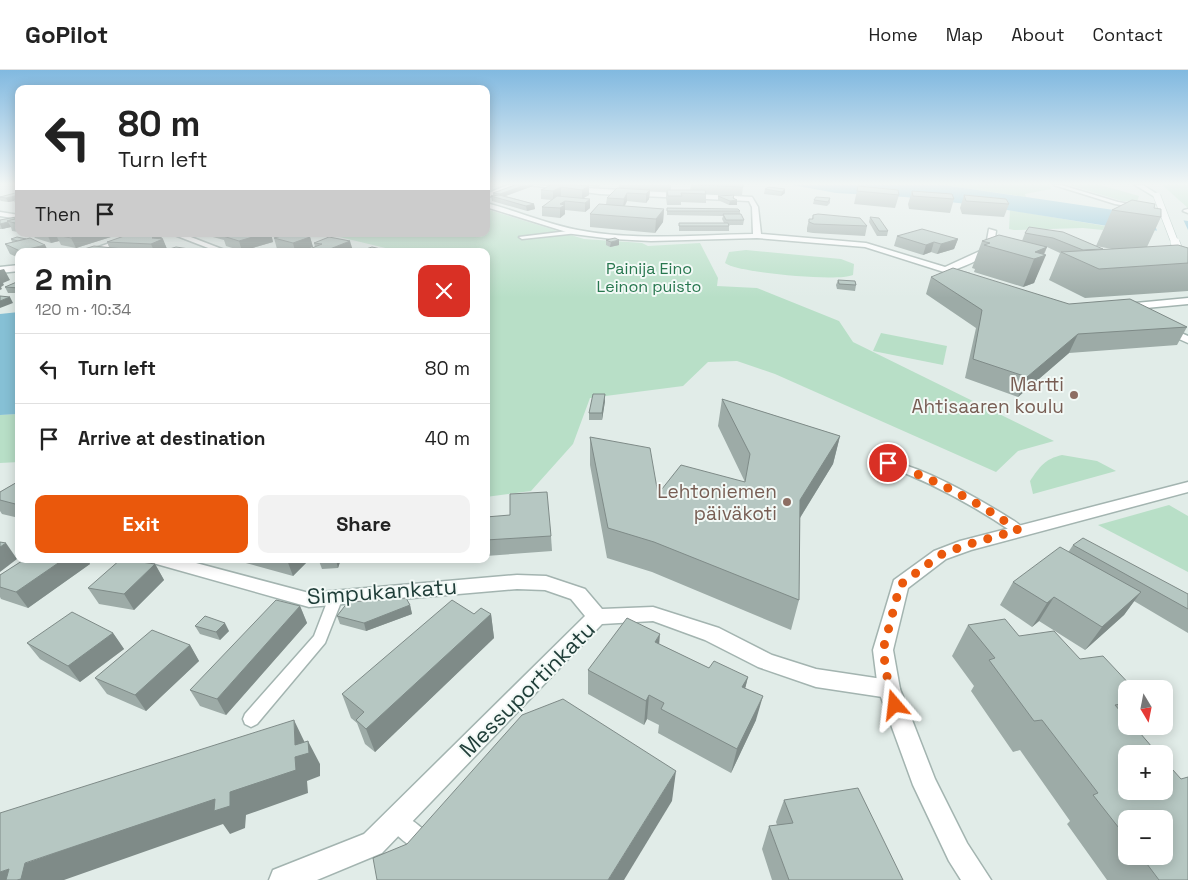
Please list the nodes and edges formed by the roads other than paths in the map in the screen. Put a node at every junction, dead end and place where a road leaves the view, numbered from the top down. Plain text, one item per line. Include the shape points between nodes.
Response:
1 (545, 223) edge
2 (756, 223) edge
3 (1167, 223) edge
4 (576, 232) junction
5 (992, 235) edge
6 (757, 236) junction
7 (134, 237) edge
8 (184, 237) edge
9 (522, 237) dead end
10 (100, 248) edge
11 (215, 248) edge
12 (1188, 260) edge
13 (15, 268) edge
14 (0, 270) edge
15 (945, 270) junction
16 (977, 280) edge
17 (1188, 302) edge
18 (1139, 316) edge
19 (1155, 324) edge
20 (1188, 340) edge
21 (888, 463) dead end
22 (1188, 487) edge
23 (1018, 530) junction
24 (174, 563) edge
25 (336, 597) junction
26 (597, 617) junction
27 (889, 689) junction
28 (251, 719) dead end
29 (396, 820) junction
30 (434, 852) edge
31 (284, 880) edge
32 (977, 880) edge

1 - 4 street
2 - 6 street
3 - 12 street, bridge via 1180,254
4 - 6 street via 651,239
4 - 9 lane
5 - 15 street via 984,254
6 - 15 street via 866,245
7 - 10 street
8 - 11 street
13 - 14 street
15 - 16 street
17 - 18 street via 1116,307
19 - 20 street
21 - 23 lane via 926,476
22 - 23 street
23 - 27 street via 940,555 900,585 883,650
24 - 25 street, Simpukankatu via 309,600
25 - 26 street, Simpukankatu via 517,582 546,583 578,594
25 - 28 lane via 320,639
26 - 27 street, Messuportinkatu via 653,614 712,634 765,661 816,678
26 - 29 street, Messuportinkatu
27 - 32 street via 925,785 958,852
29 - 30 lane
29 - 31 street, Messuportinkatu via 373,844

